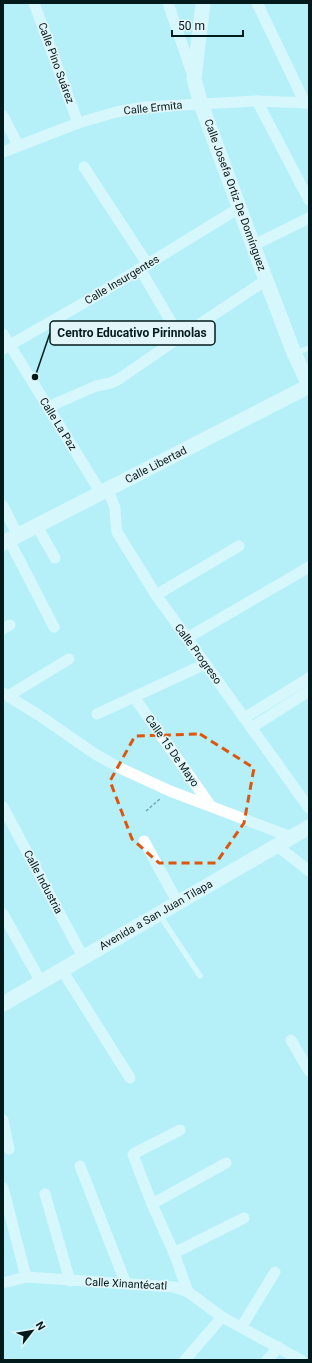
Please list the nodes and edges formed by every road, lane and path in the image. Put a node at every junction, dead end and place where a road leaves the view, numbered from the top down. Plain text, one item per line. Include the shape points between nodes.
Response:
1 (34, 3) edge
2 (168, 3) edge
3 (203, 3) edge
4 (258, 3) edge
5 (194, 79) junction
6 (257, 101) junction
7 (307, 103) edge
8 (201, 104) junction
9 (3, 116) edge
10 (78, 123) junction
11 (18, 145) junction
12 (3, 152) edge
13 (84, 167) dead end
14 (309, 200) edge
15 (239, 208) junction
16 (309, 218) edge
17 (254, 245) junction
18 (144, 267) junction
19 (266, 280) junction
20 (3, 334) edge
21 (180, 337) junction
22 (7, 347) edge
23 (309, 348) edge
24 (294, 353) junction
25 (309, 386) edge
26 (48, 407) junction
27 (105, 492) junction
28 (3, 506) edge
29 (37, 526) junction
30 (10, 540) edge
31 (239, 546) dead end
32 (55, 558) dead end
33 (309, 567) edge
34 (156, 595) junction
35 (54, 628) dead end
36 (187, 638) junction
37 (69, 660) dead end
38 (205, 664) junction
39 (309, 678) edge
40 (309, 691) edge
41 (6, 694) edge
42 (134, 697) junction
43 (260, 708) junction
44 (97, 714) dead end
45 (244, 718) junction
46 (266, 718) junction
47 (251, 728) junction
48 (170, 791) junction
49 (210, 805) junction
50 (3, 807) edge
51 (309, 808) edge
52 (146, 811) dead end
53 (309, 827) edge
54 (291, 837) junction
55 (144, 841) dead end
56 (276, 845) junction
57 (309, 871) edge
58 (178, 903) junction
59 (159, 914) junction
60 (3, 915) edge
61 (83, 958) junction
62 (62, 970) junction
63 (200, 976) dead end
64 (41, 982) junction
65 (3, 1004) edge
66 (292, 1040) dead end
67 (309, 1071) edge
68 (130, 1078) dead end
69 (3, 1120) edge
70 (180, 1130) dead end
71 (9, 1149) dead end
72 (226, 1163) dead end
73 (80, 1166) dead end
74 (3, 1188) edge
75 (45, 1194) dead end
76 (152, 1204) junction
77 (244, 1218) dead end
78 (174, 1253) junction
79 (275, 1272) dead end
80 (26, 1277) junction
81 (70, 1281) junction
82 (3, 1283) edge
83 (126, 1284) junction
84 (188, 1292) junction
85 (222, 1317) junction
86 (242, 1326) junction
87 (279, 1347) junction
88 (185, 1360) edge
89 (267, 1360) edge
90 (301, 1360) edge

1 - 10 street, Calle Pino Suárez
2 - 5 street, Calle Josefa Ortiz De Domínguez
3 - 5 main road
4 - 7 street
5 - 8 main road, Calle Josefa Ortiz De Domínguez
6 - 7 street, Calle Ermita
6 - 8 street, Calle Ermita
6 - 14 street
8 - 10 street, Calle Ermita via 145,107
8 - 15 main road, Calle Josefa Ortiz De Domínguez
9 - 11 street
10 - 11 street, Calle Ermita
11 - 12 street, Calle Ermita
13 - 18 street
15 - 17 main road, Calle Josefa Ortiz De Domínguez
15 - 18 street, Calle Insurgentes
16 - 17 street
17 - 19 main road, Calle Josefa Ortiz De Domínguez
18 - 21 street
18 - 22 street, Calle Insurgentes
19 - 21 street
19 - 24 main road, Calle Josefa Ortiz De Domínguez
20 - 22 street, Calle La Paz
21 - 26 street via 119,379
22 - 26 street, Calle La Paz
23 - 24 lane
24 - 25 main road, Calle Josefa Ortiz De Domínguez
25 - 27 main road, Calle Libertad
26 - 27 street, Calle La Paz
27 - 29 main road, Calle Libertad
27 - 34 street, Calle Progreso via 115,508 118,532
28 - 30 street
29 - 30 main road, Calle Libertad
29 - 32 street
30 - 35 street
31 - 34 street
33 - 36 street
34 - 36 street, Calle Progreso
36 - 38 street, Calle Progreso
37 - 41 street
38 - 42 street
38 - 45 street, Calle Progreso
39 - 43 street
40 - 46 street
41 - 48 street via 108,762
42 - 44 street
42 - 49 street, Calle 15 De Mayo
43 - 45 street
43 - 46 street
45 - 47 street, Calle Progreso
46 - 47 street
47 - 51 street, Calle Progreso
48 - 49 street
48 - 52 path
49 - 54 street
50 - 61 street, Calle Industria
53 - 54 main road, Avenida a San Juan Tilapa
54 - 56 main road, Avenida a San Juan Tilapa
55 - 58 street
56 - 57 street
56 - 58 main road, Avenida a San Juan Tilapa
58 - 59 main road, Avenida a San Juan Tilapa
59 - 61 main road, Avenida a San Juan Tilapa
59 - 63 lane
60 - 64 street
61 - 62 main road, Avenida a San Juan Tilapa
62 - 64 main road, Avenida a San Juan Tilapa
62 - 68 street
64 - 65 main road, Avenida a San Juan Tilapa
66 - 67 street
69 - 71 street
70 - 76 street via 133,1155
72 - 76 street
73 - 83 street
74 - 80 street
75 - 81 street
76 - 78 street
77 - 78 street
78 - 84 street
79 - 86 street
80 - 81 street, Calle Xinantécatl
80 - 82 street, Calle Xinantécatl
81 - 83 street, Calle Xinantécatl
83 - 84 street, Calle Xinantécatl via 174,1287
84 - 85 street, Calle Xinantécatl
85 - 86 street, Calle Xinantécatl
85 - 88 street
86 - 87 street, Calle Xinantécatl
87 - 89 street
87 - 90 street, Calle Xinantécatl

